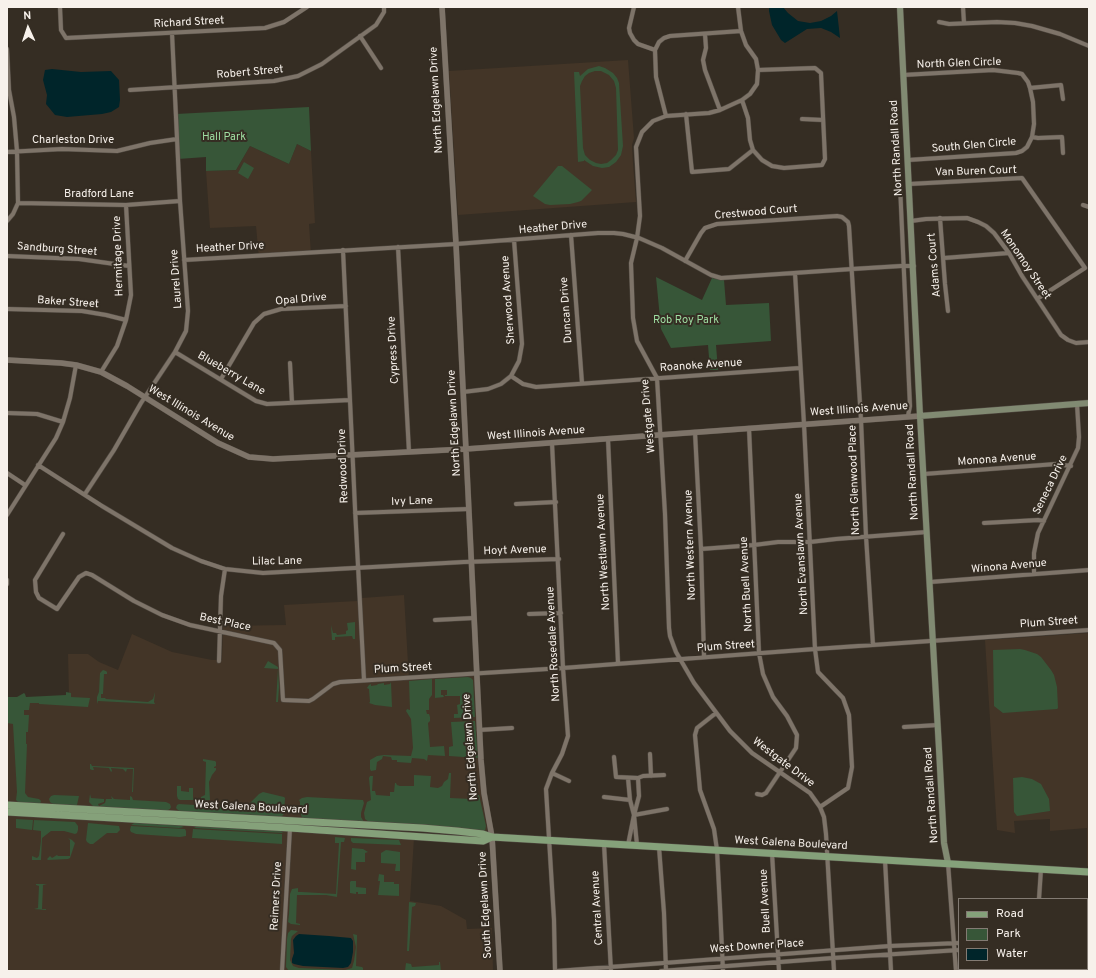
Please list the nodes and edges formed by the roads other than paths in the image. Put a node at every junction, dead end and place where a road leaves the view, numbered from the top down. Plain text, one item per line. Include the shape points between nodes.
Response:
1 (60, 7) edge
2 (298, 7) edge
3 (307, 7) edge
4 (384, 7) edge
5 (442, 7) edge
6 (634, 7) edge
7 (738, 7) edge
8 (900, 7) edge
9 (963, 7) edge
10 (300, 12) junction
11 (939, 22) dead end
12 (964, 23) junction
13 (741, 31) junction
14 (172, 33) junction
15 (705, 34) junction
16 (360, 36) junction
17 (1089, 46) edge
18 (7, 48) edge
19 (655, 50) junction
20 (381, 68) dead end
21 (758, 70) junction
22 (903, 75) junction
23 (175, 87) junction
24 (1030, 88) junction
25 (130, 90) dead end
26 (1063, 99) dead end
27 (742, 100) junction
28 (720, 110) junction
29 (686, 114) junction
30 (666, 116) junction
31 (802, 119) dead end
32 (823, 120) junction
33 (1032, 137) junction
34 (177, 139) junction
35 (753, 150) junction
36 (16, 151) junction
37 (7, 152) edge
38 (1063, 153) dead end
39 (908, 160) junction
40 (909, 184) junction
41 (900, 185) dead end
42 (180, 201) junction
43 (18, 202) junction
44 (126, 205) junction
45 (1083, 205) dead end
46 (1089, 207) edge
47 (940, 218) junction
48 (846, 219) joint
49 (7, 221) edge
50 (911, 221) junction
51 (571, 235) junction
52 (637, 238) junction
53 (514, 240) junction
54 (456, 244) junction
55 (398, 247) junction
56 (343, 250) junction
57 (1009, 253) junction
58 (7, 256) edge
59 (944, 258) junction
60 (184, 260) junction
61 (685, 261) junction
62 (129, 266) junction
63 (904, 266) junction
64 (914, 266) junction
65 (852, 269) junction
66 (795, 273) junction
67 (1037, 299) junction
68 (346, 306) junction
69 (7, 309) edge
70 (948, 311) dead end
71 (126, 320) junction
72 (1089, 342) edge
73 (176, 352) junction
74 (7, 360) edge
75 (290, 363) dead end
76 (76, 365) junction
77 (800, 368) junction
78 (101, 372) junction
79 (511, 376) junction
80 (657, 378) junction
81 (221, 379) junction
82 (582, 383) junction
83 (463, 392) junction
84 (144, 398) junction
85 (350, 400) junction
86 (292, 403) junction
87 (1089, 403) edge
88 (1077, 404) junction
89 (7, 413) edge
90 (908, 416) junction
91 (920, 416) junction
92 (861, 420) junction
93 (63, 422) junction
94 (804, 424) junction
95 (749, 428) junction
96 (695, 432) junction
97 (661, 435) junction
98 (608, 439) junction
99 (552, 443) junction
100 (466, 449) junction
101 (409, 452) junction
102 (353, 455) junction
103 (38, 465) junction
104 (1071, 466) junction
105 (7, 473) edge
106 (924, 474) junction
107 (25, 485) junction
108 (85, 494) junction
109 (556, 502) junction
110 (516, 504) dead end
111 (469, 509) junction
112 (355, 513) junction
113 (7, 515) edge
114 (1044, 521) junction
115 (984, 523) dead end
116 (927, 532) junction
117 (64, 534) dead end
118 (866, 536) junction
119 (810, 542) junction
120 (754, 545) junction
121 (701, 549) junction
122 (559, 559) junction
123 (472, 562) junction
124 (358, 568) junction
125 (225, 569) junction
126 (1089, 570) edge
127 (1034, 574) junction
128 (7, 580) edge
129 (930, 582) junction
130 (7, 584) edge
131 (561, 613) junction
132 (529, 614) dead end
133 (474, 618) junction
134 (435, 620) dead end
135 (1089, 630) edge
136 (220, 632) junction
137 (933, 641) junction
138 (873, 645) junction
139 (816, 649) junction
140 (759, 653) junction
141 (704, 657) junction
142 (680, 660) junction
143 (219, 661) dead end
144 (618, 663) junction
145 (563, 668) junction
146 (476, 674) junction
147 (364, 680) junction
148 (716, 713) junction
149 (938, 725) junction
150 (904, 727) dead end
151 (512, 728) dead end
152 (479, 730) junction
153 (650, 754) dead end
154 (614, 757) dead end
155 (780, 772) junction
156 (552, 773) junction
157 (664, 775) dead end
158 (651, 776) junction
159 (628, 778) junction
160 (638, 778) junction
161 (569, 781) dead end
162 (757, 794) dead end
163 (604, 797) dead end
164 (630, 800) junction
165 (7, 805) edge
166 (820, 806) junction
167 (667, 809) dead end
168 (7, 812) edge
169 (634, 815) junction
170 (229, 817) junction
171 (190, 823) junction
172 (290, 825) junction
173 (422, 828) junction
174 (408, 835) junction
175 (492, 837) junction
176 (548, 841) junction
177 (604, 844) junction
178 (628, 845) junction
179 (637, 845) junction
180 (659, 847) junction
181 (717, 850) junction
182 (772, 853) junction
183 (827, 857) junction
184 (885, 860) junction
185 (948, 863) junction
186 (1041, 869) junction
187 (1089, 872) edge
188 (1039, 898) edge
189 (957, 942) edge
190 (890, 946) junction
191 (833, 950) junction
192 (957, 950) edge
193 (890, 954) junction
194 (778, 955) junction
195 (833, 958) junction
196 (722, 959) junction
197 (778, 962) junction
198 (666, 963) junction
199 (611, 969) edge
200 (722, 969) edge
201 (282, 971) edge
202 (500, 971) edge
203 (556, 971) edge
204 (661, 971) edge
205 (666, 971) edge
206 (779, 971) edge
207 (834, 971) edge
208 (891, 971) edge
209 (956, 971) edge

1 - 14 street, Richard Street via 61,30 66,38
2 - 10 street
3 - 10 street, Richard Street
4 - 16 street via 384,12 376,25
5 - 54 street, North Edgelawn Drive
6 - 19 street via 630,33 638,44
7 - 13 street
8 - 22 main road, North Randall Road
9 - 12 street
10 - 14 street, Richard Street via 284,22 265,28
11 - 12 street
12 - 17 street via 997,22 1032,26
13 - 15 street
13 - 21 street via 746,45 756,59
14 - 23 street, Laurel Drive
15 - 19 street via 670,36 659,42
15 - 28 street via 706,48 703,60
16 - 20 street
16 - 23 street, Robert Street via 322,64 298,76 274,81
18 - 36 street
19 - 30 street via 656,77
21 - 27 street, Westgate Drive via 757,84
21 - 32 street via 815,68 821,73
22 - 24 street, North Glen Circle via 1009,71 1022,74
22 - 39 main road, North Randall Road
23 - 25 street, Robert Street
23 - 34 street, Laurel Drive
24 - 26 street via 1061,85
24 - 33 street, South Glen Circle via 1034,124
27 - 28 street, Westgate Drive
27 - 35 street
28 - 29 street, Westgate Drive
29 - 30 street, Westgate Drive
29 - 35 street via 692,172 729,169
30 - 52 street, Westgate Drive via 653,121 642,132 636,148 640,210
31 - 32 street
32 - 35 street via 825,159 822,165 784,168 772,166
33 - 38 street via 1062,137
33 - 39 street, South Glen Circle via 1028,147 1016,153
34 - 36 street, Charleston Drive via 117,151
34 - 42 street, Laurel Drive
36 - 37 street, Charleston Drive
36 - 43 street
39 - 40 main road, North Randall Road
40 - 50 main road, North Randall Road
40 - 67 street, Van Buren Court via 1022,178 1085,268
41 - 63 street, North Randall Road
42 - 44 street, Bradford Lane
42 - 60 street, Laurel Drive
43 - 44 street, Bradford Lane
43 - 49 street
44 - 62 street, Hermitage Drive
45 - 46 street
47 - 50 street, Monomoy Street
47 - 57 street, Monomoy Street via 967,218 986,226
47 - 59 street, Adams Court
48 - 61 street, Crestwood Court via 837,216 711,226 701,232
48 - 65 street, North Glenwood Place via 849,226
50 - 64 main road, North Randall Road
51 - 52 street, Heather Drive via 614,233
51 - 53 street, Heather Drive
51 - 82 street, Duncan Drive
52 - 61 street, Heather Drive
52 - 80 street, Westgate Drive via 632,263 633,318 637,341
53 - 54 street, Heather Drive
53 - 79 street, Sherwood Avenue via 522,350
54 - 55 street, Heather Drive
54 - 83 street, North Edgelawn Drive
55 - 56 street, Heather Drive
55 - 101 street, Cypress Drive
56 - 60 street, Heather Drive
56 - 68 street, Redwood Drive
57 - 59 street
57 - 67 street, Monomoy Street
58 - 62 street, Sandburg Street via 79,259
59 - 70 street, Adams Court
60 - 73 street, Laurel Drive via 188,318 186,331
61 - 66 street, Heather Drive via 721,278
62 - 71 street, Hermitage Drive via 130,296
63 - 64 street, Heather Drive
63 - 65 street, Heather Drive
63 - 90 street, North Randall Road via 910,406
64 - 91 main road, North Randall Road
65 - 66 street, Heather Drive
65 - 92 street, North Glenwood Place
66 - 77 street, North Evanslawn Avenue
67 - 72 street, Monomoy Street via 1061,335 1076,343
68 - 81 street, Opal Drive via 281,309 264,314 254,324
68 - 85 street, Redwood Drive
69 - 71 street, Baker Street via 82,311
71 - 78 street, Hermitage Drive via 117,346
73 - 81 street, Blueberry Lane
73 - 84 street, Laurel Drive
74 - 76 street, West Illinois Avenue
75 - 86 street
76 - 78 street, West Illinois Avenue
76 - 93 street
77 - 80 street, Roanoke Avenue
77 - 94 street, North Evanslawn Avenue
78 - 84 street, West Illinois Avenue
79 - 82 street, Roanoke Avenue via 530,386
79 - 83 street via 488,389
80 - 82 street, Roanoke Avenue
80 - 97 street, Westgate Drive
81 - 86 street, Blueberry Lane via 256,401 267,404
83 - 100 street, North Edgelawn Drive
84 - 102 street, West Illinois Avenue via 218,443 249,457 273,459
84 - 108 street, Laurel Drive
85 - 86 street, Blueberry Lane
85 - 102 street, Redwood Drive
87 - 88 main road, West Illinois Avenue
88 - 91 main road, West Illinois Avenue
88 - 104 street, Seneca Drive via 1079,444
89 - 93 street via 37,414
90 - 91 street, West Illinois Avenue
90 - 92 street, West Illinois Avenue
91 - 106 main road, North Randall Road
92 - 94 street, West Illinois Avenue
92 - 118 street, North Glenwood Place
93 - 103 street
94 - 95 street, West Illinois Avenue
94 - 119 street, North Evanslawn Avenue
95 - 96 street, West Illinois Avenue
95 - 120 street, North Buell Avenue
96 - 97 street, West Illinois Avenue
96 - 121 street, North Western Avenue
97 - 98 street, West Illinois Avenue
97 - 142 street, Westgate Drive via 669,628
98 - 99 street, West Illinois Avenue
98 - 144 street, North Westlawn Avenue
99 - 100 street, West Illinois Avenue
99 - 109 street, North Rosedale Avenue
100 - 101 street, West Illinois Avenue
100 - 111 street, North Edgelawn Drive
101 - 102 street, West Illinois Avenue
102 - 112 street, Redwood Drive
103 - 107 street
103 - 108 street, Lilac Lane
104 - 106 street, Monona Avenue via 1056,464
104 - 114 street, Seneca Drive
105 - 107 street
106 - 116 main road, North Randall Road
107 - 113 street
108 - 125 street, Lilac Lane via 172,548
109 - 110 street
109 - 122 street, North Rosedale Avenue
111 - 112 street, Ivy Lane
111 - 123 street, North Edgelawn Drive
112 - 124 street, Redwood Drive
114 - 115 street
114 - 127 street, Seneca Drive via 1035,548
116 - 118 street
116 - 129 main road, North Randall Road
117 - 136 street, Best Place via 35,580 39,598 57,609 79,577 86,573 162,615
118 - 119 street
118 - 138 street, North Glenwood Place
119 - 120 street
119 - 139 street, North Evanslawn Avenue
120 - 121 street
120 - 140 street, North Buell Avenue
121 - 141 street, North Western Avenue
122 - 123 street, Hoyt Avenue
122 - 131 street, North Rosedale Avenue
123 - 124 street, Lilac Lane
123 - 133 street, North Edgelawn Drive
124 - 125 street, Lilac Lane via 263,574
124 - 147 street, Redwood Drive
125 - 136 street
126 - 127 street, Winona Avenue
127 - 129 street, Winona Avenue
128 - 130 street
129 - 137 main road, North Randall Road
131 - 132 street
131 - 145 street, North Rosedale Avenue
133 - 134 street
133 - 146 street, North Edgelawn Drive
135 - 137 street, Plum Street
136 - 143 street
136 - 147 street, Best Place via 270,641 276,645 280,650 282,700 309,701 333,684
137 - 138 street, Plum Street
137 - 149 main road, North Randall Road
138 - 139 street, Plum Street
139 - 140 street, Plum Street
139 - 166 street, North Evanslawn Avenue via 818,672 843,698 849,715 852,767 848,788
140 - 141 street, Plum Street
140 - 155 street, North Buell Avenue via 763,674 773,697 797,735 796,748
141 - 142 street, Plum Street
142 - 144 street, Plum Street
142 - 148 street, Westgate Drive
144 - 145 street, Plum Street
145 - 146 street, Plum Street
145 - 156 street, North Rosedale Avenue via 568,736
146 - 147 street, Plum Street
146 - 152 street, North Edgelawn Drive
148 - 155 street, Westgate Drive via 752,753
148 - 181 street via 697,728 695,735 700,790 714,829
149 - 150 street
149 - 185 main road, North Randall Road via 944,843
151 - 152 street
152 - 175 street, North Edgelawn Drive via 484,793
153 - 158 street
154 - 159 street via 616,778
155 - 162 street, North Buell Avenue via 766,793
155 - 166 street, Westgate Drive via 810,793
156 - 161 street
156 - 176 street, North Rosedale Avenue via 546,789
157 - 158 street
158 - 160 street
159 - 160 street
159 - 164 street
160 - 169 street via 639,796
163 - 164 street
164 - 169 street
165 - 170 main road, West Galena Boulevard
166 - 183 street, Westgate Drive via 824,817
167 - 169 street
168 - 171 main road, West Galena Boulevard
169 - 178 street
169 - 179 street
170 - 171 main road via 218,820 194,819
170 - 172 main road, West Galena Boulevard
171 - 172 main road, West Galena Boulevard
172 - 173 main road, West Galena Boulevard
172 - 174 main road, West Galena Boulevard
172 - 201 street, Reimers Drive
173 - 174 main road via 410,831
173 - 175 main road, West Galena Boulevard
174 - 175 main road, West Galena Boulevard via 483,841
175 - 176 main road, West Galena Boulevard
175 - 202 street, South Edgelawn Drive
176 - 177 main road, West Galena Boulevard
176 - 203 street, North Rosedale Avenue
177 - 178 main road, West Galena Boulevard
177 - 199 street, Central Avenue
178 - 179 main road, West Galena Boulevard
179 - 180 main road, West Galena Boulevard
180 - 181 main road, West Galena Boulevard
180 - 198 street
181 - 182 main road, West Galena Boulevard
181 - 196 street
182 - 183 main road, West Galena Boulevard
182 - 194 street, Buell Avenue
183 - 184 main road, West Galena Boulevard
183 - 191 street, Westgate Drive
184 - 185 main road, West Galena Boulevard
184 - 190 street
185 - 186 main road, West Galena Boulevard
185 - 189 street
186 - 187 main road, West Galena Boulevard
186 - 188 street
189 - 190 street, West Downer Place
189 - 192 street
190 - 191 street, West Downer Place
190 - 193 street
191 - 194 street, West Downer Place
191 - 195 street, Westgate Drive
192 - 193 street, West Downer Place
192 - 209 street
193 - 195 street, West Downer Place
193 - 208 street
194 - 196 street, West Downer Place
194 - 197 street, Buell Avenue
195 - 197 street, West Downer Place
195 - 207 street, Westgate Drive
196 - 198 street, West Downer Place
196 - 200 street
197 - 200 street, West Downer Place
197 - 206 street, Buell Avenue
198 - 199 street, West Downer Place
198 - 205 street
199 - 203 street, West Downer Place
200 - 205 street, West Downer Place
204 - 205 street, West Downer Place

